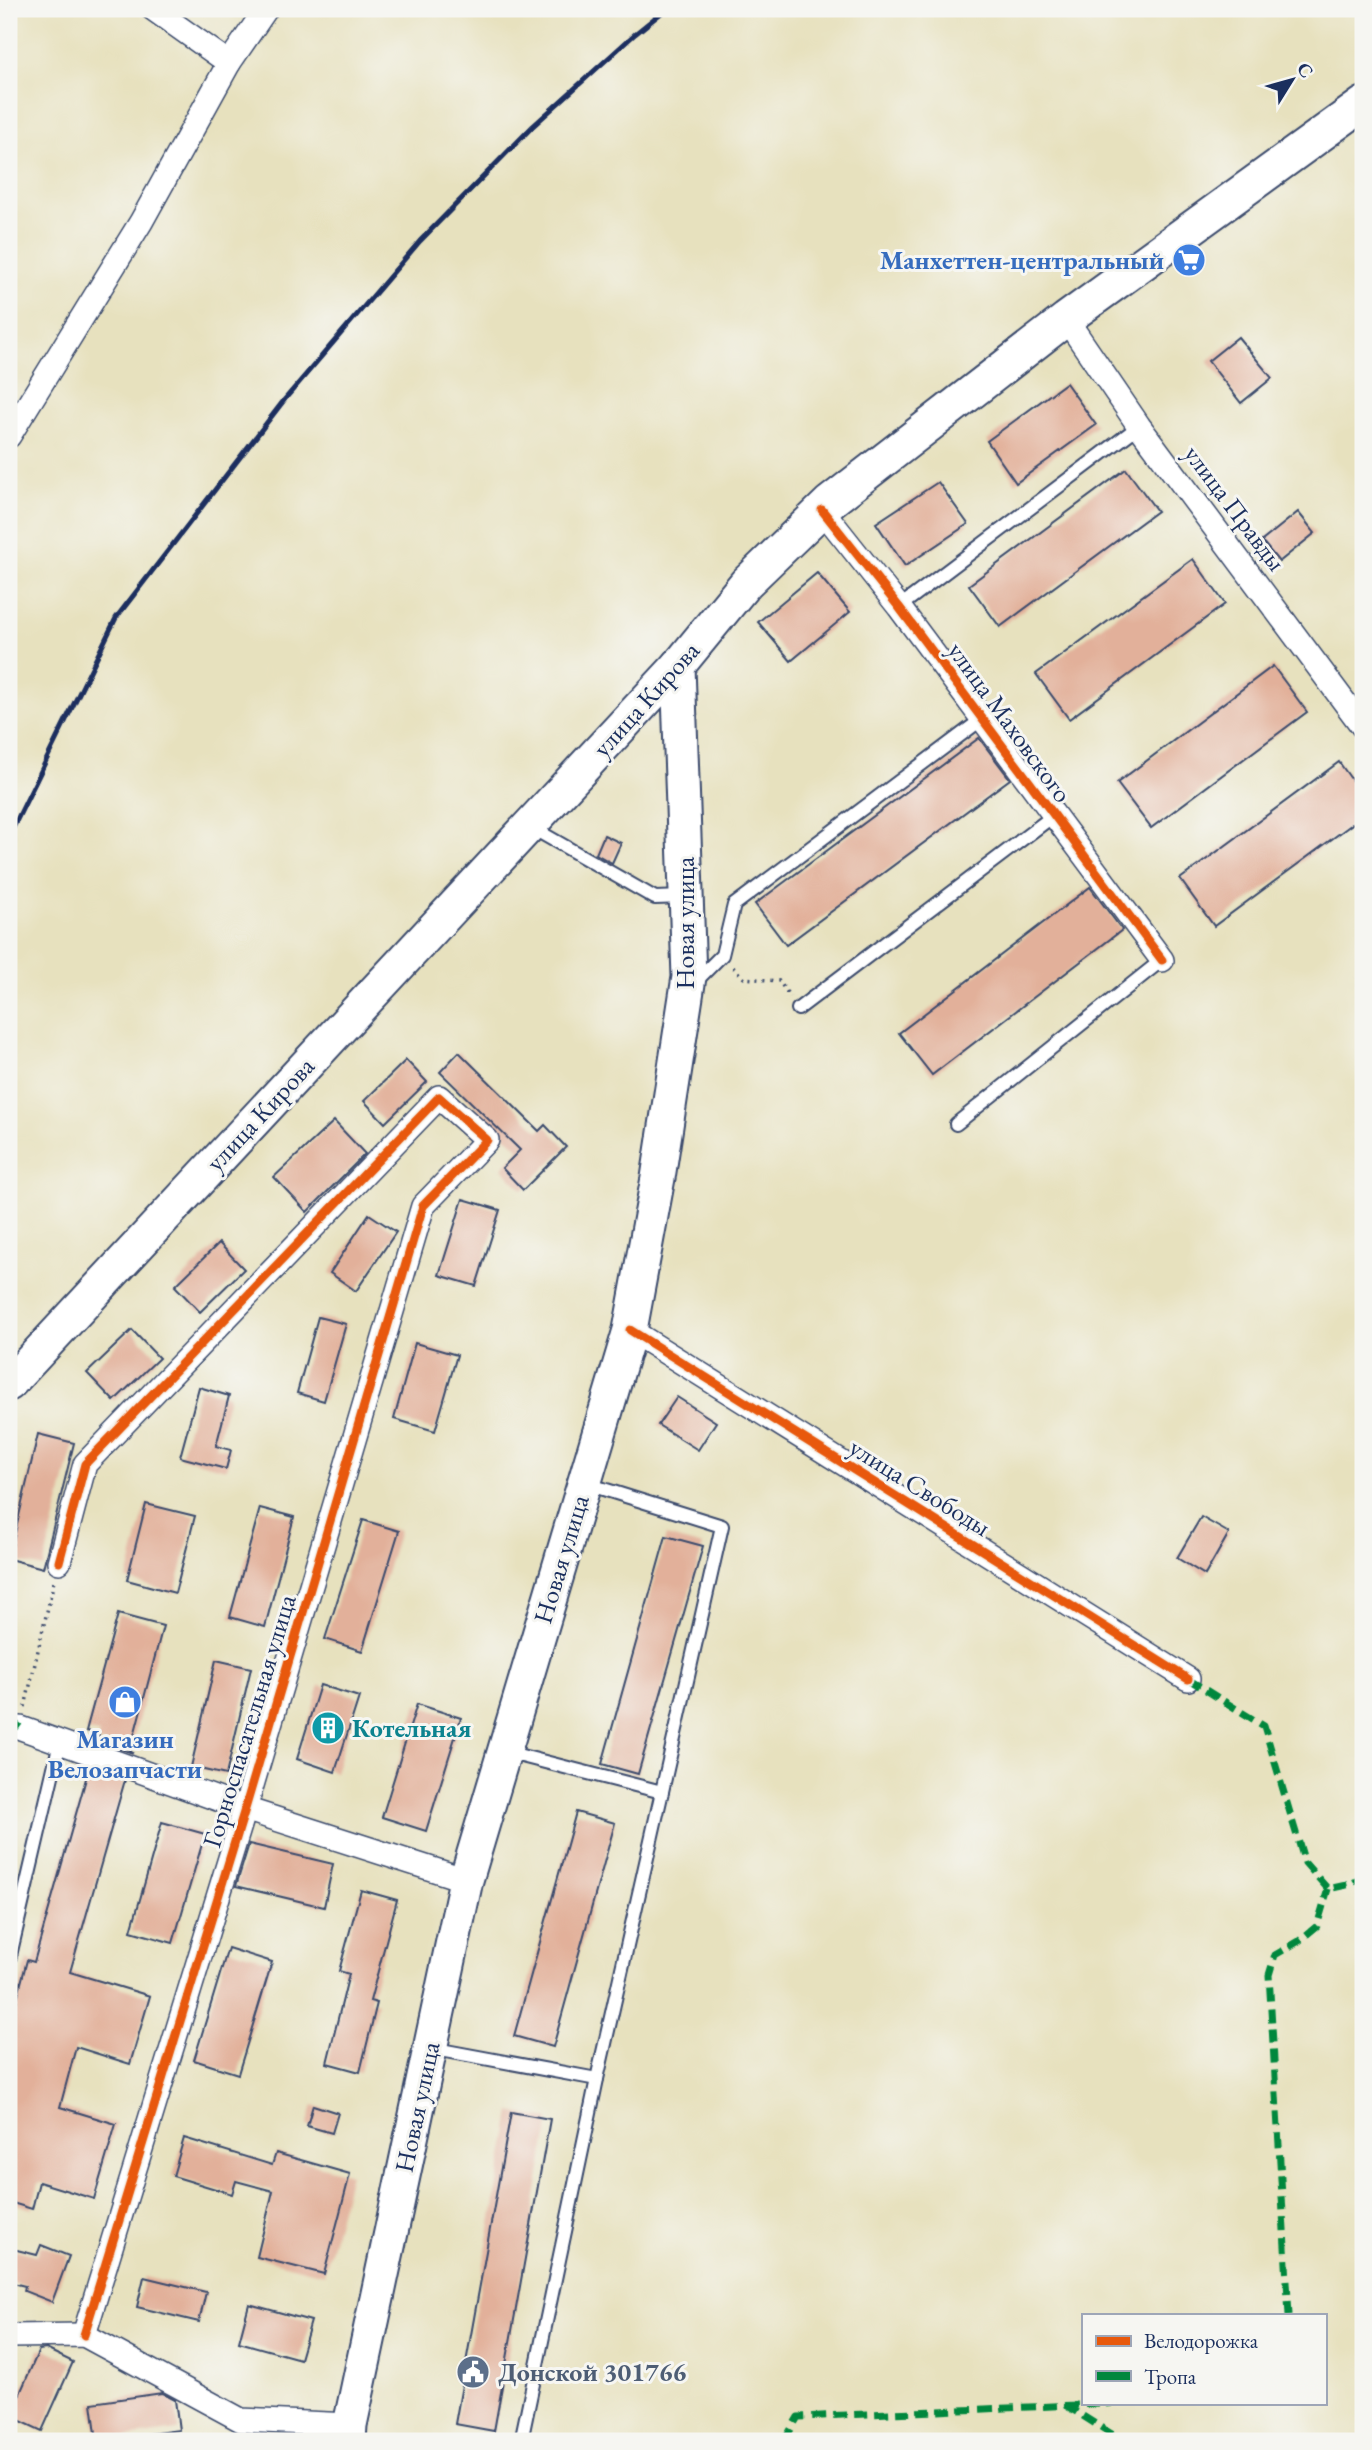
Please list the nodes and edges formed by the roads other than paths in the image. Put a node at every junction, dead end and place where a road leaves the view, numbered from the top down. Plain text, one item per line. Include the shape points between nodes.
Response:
1 (153, 9) edge
2 (266, 9) edge
3 (229, 63) junction
4 (1363, 104) edge
5 (1066, 319) junction
6 (1139, 426) junction
7 (9, 436) edge
8 (822, 510) junction
9 (899, 607) junction
10 (678, 666) junction
11 (982, 719) junction
12 (1363, 727) edge
13 (1053, 816) junction
14 (529, 826) junction
15 (686, 897) junction
16 (1162, 960) joint
17 (689, 977) junction
18 (798, 1009) road end
19 (956, 1124) dead end
20 (630, 1330) junction
21 (9, 1384) edge
22 (584, 1483) junction
23 (59, 1562) road end
24 (1188, 1679) dead end
25 (21, 1728) road end
26 (60, 1742) junction
27 (503, 1751) junction
28 (662, 1793) junction
29 (246, 1809) junction
30 (466, 1880) junction
31 (9, 1960) edge
32 (430, 2048) junction
33 (597, 2079) junction
34 (85, 2335) junction
35 (9, 2336) edge
36 (349, 2433) edge
37 (521, 2441) edge

1 - 3 street
2 - 3 street
3 - 7 street via 141,222
4 - 5 main road, улица Кирова
5 - 6 street, улица Правды
5 - 8 main road, улица Кирова
6 - 9 lane
6 - 12 street, улица Правды
8 - 9 street, улица Маховского
8 - 10 main road, улица Кирова via 746,583
9 - 11 street, улица Маховского
10 - 14 main road, улица Кирова
10 - 15 main road, Новая улица
11 - 13 street, улица Маховского
11 - 17 lane via 734,905 722,955 699,978
13 - 16 street, улица Маховского
13 - 18 lane
14 - 15 lane via 655,898
14 - 21 main road, улица Кирова
15 - 17 main road, Новая улица
16 - 19 lane
17 - 20 main road, Новая улица
20 - 22 main road, Новая улица
20 - 24 street, улица Свободы
22 - 27 main road, Новая улица
22 - 28 lane via 722,1526
23 - 29 street, Горноспасательная улица via 85,1464 439,1097 487,1140 423,1206
25 - 26 street
26 - 29 street
26 - 31 lane
27 - 28 lane
27 - 30 main road, Новая улица
28 - 33 lane
29 - 30 street
29 - 34 street, Горноспасательная улица
30 - 32 main road, Новая улица
32 - 33 lane
32 - 36 main road, Новая улица
33 - 37 lane
34 - 35 street
34 - 36 street via 241,2420

